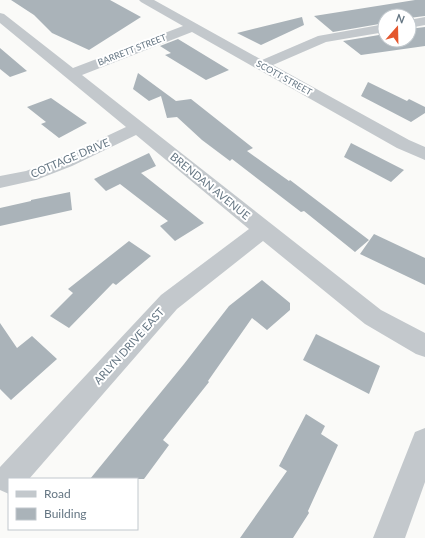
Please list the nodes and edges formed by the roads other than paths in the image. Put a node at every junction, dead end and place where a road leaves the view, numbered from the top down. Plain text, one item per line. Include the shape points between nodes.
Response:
1 (144, 0) edge
2 (0, 17) edge
3 (193, 27) junction
4 (377, 29) edge
5 (262, 65) junction
6 (71, 74) junction
7 (138, 128) junction
8 (425, 154) edge
9 (0, 182) edge
10 (264, 229) junction
11 (425, 346) edge
12 (425, 442) edge
13 (9, 478) edge
14 (389, 538) edge

1 - 3 street, SCOTT STREET
2 - 6 street, BRENDAN AVENUE
3 - 5 street, SCOTT STREET
3 - 6 street, BARRETT STREET
4 - 5 street via 323,39
5 - 8 street, SCOTT STREET
6 - 7 street, BRENDAN AVENUE
7 - 9 street, COTTAGE DRIVE via 66,162 30,176
7 - 10 street, BRENDAN AVENUE
10 - 11 street, BRENDAN AVENUE via 373,317
10 - 13 street, ARLYN DRIVE EAST via 169,302
12 - 14 street

